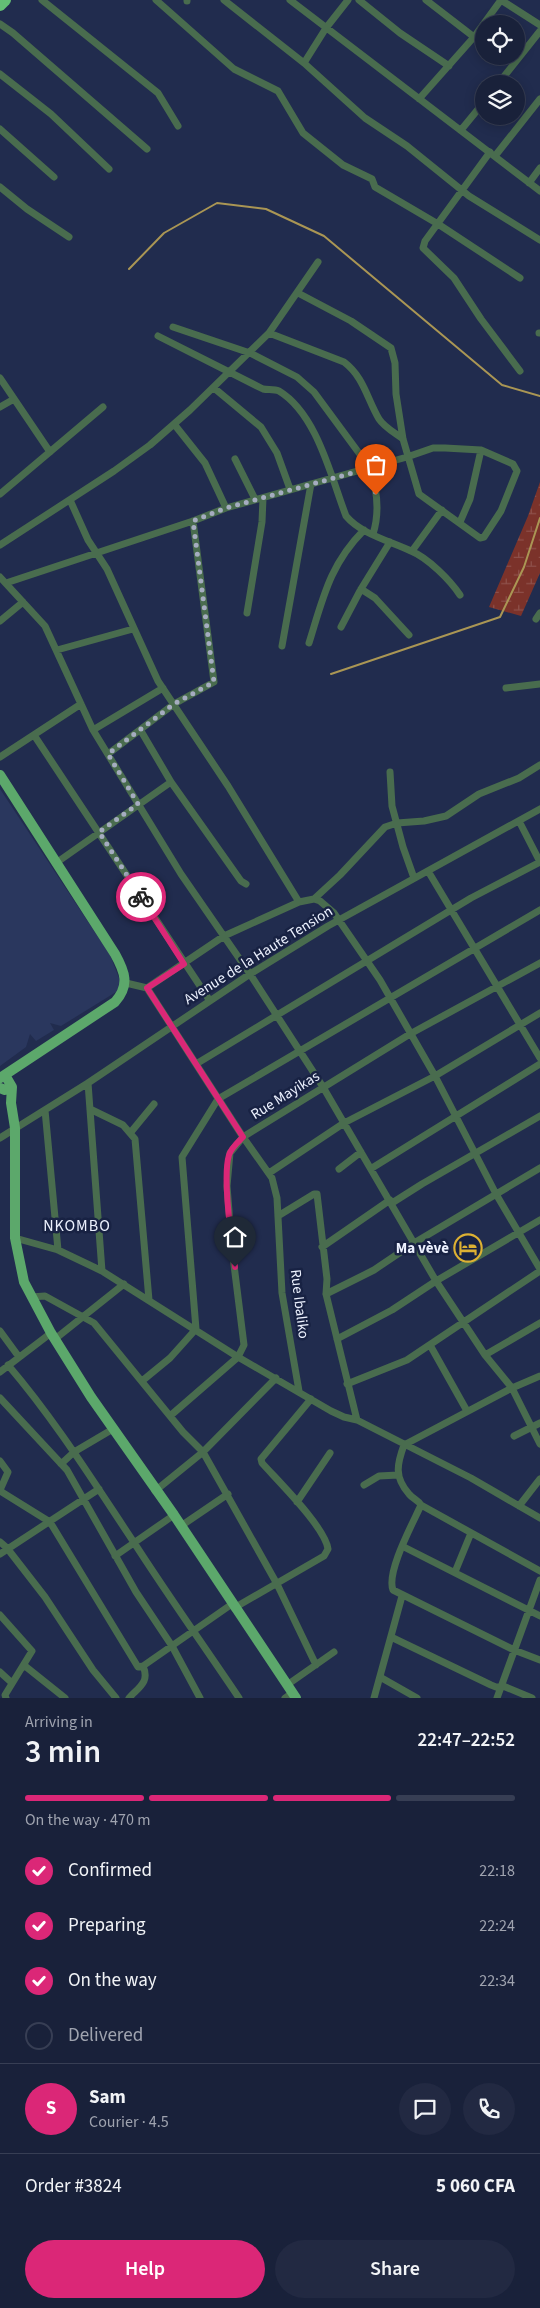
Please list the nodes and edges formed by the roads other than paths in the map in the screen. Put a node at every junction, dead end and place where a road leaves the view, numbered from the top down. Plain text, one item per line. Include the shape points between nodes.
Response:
1 (42, 0) edge
2 (156, 0) edge
3 (224, 0) edge
4 (290, 0) edge
5 (348, 0) edge
6 (359, 0) edge
7 (426, 0) edge
8 (508, 2) edge
9 (0, 24) edge
10 (540, 25) edge
11 (326, 28) junction
12 (540, 31) edge
13 (474, 38) junction
14 (304, 62) junction
15 (449, 66) junction
16 (0, 74) edge
17 (505, 75) edge
18 (419, 99) junction
19 (540, 99) edge
20 (475, 113) edge
21 (178, 126) dead end
22 (0, 129) edge
23 (461, 130) junction
24 (147, 149) dead end
25 (492, 154) junction
26 (540, 168) edge
27 (109, 169) dead end
28 (54, 176) dead end
29 (529, 183) junction
30 (0, 187) edge
31 (463, 191) junction
32 (540, 191) edge
33 (438, 224) junction
34 (69, 236) dead end
35 (540, 240) edge
36 (318, 262) dead end
37 (520, 278) dead end
38 (298, 293) junction
39 (173, 327) dead end
40 (269, 333) junction
41 (158, 336) dead end
42 (250, 353) junction
43 (520, 371) dead end
44 (229, 372) junction
45 (0, 378) edge
46 (214, 388) junction
47 (14, 399) junction
48 (0, 407) edge
49 (103, 407) dead end
50 (174, 424) junction
51 (403, 439) junction
52 (481, 450) junction
53 (50, 452) junction
54 (407, 457) junction
55 (235, 459) dead end
56 (370, 468) junction
57 (332, 478) junction
58 (311, 484) junction
59 (290, 489) junction
60 (0, 494) edge
61 (259, 499) junction
62 (70, 500) junction
63 (226, 508) junction
64 (442, 510) junction
65 (193, 521) junction
66 (460, 522) junction
67 (364, 530) junction
68 (373, 534) junction
69 (390, 542) junction
70 (0, 545) edge
71 (412, 551) junction
72 (96, 553) junction
73 (0, 577) edge
74 (6, 583) junction
75 (361, 589) junction
76 (460, 595) dead end
77 (23, 602) junction
78 (247, 613) dead end
79 (0, 621) edge
80 (341, 628) dead end
81 (132, 629) junction
82 (409, 635) dead end
83 (309, 643) dead end
84 (282, 646) dead end
85 (57, 650) junction
86 (540, 684) edge
87 (163, 688) junction
88 (506, 688) dead end
89 (81, 704) junction
90 (174, 704) junction
91 (93, 730) junction
92 (140, 731) junction
93 (34, 735) junction
94 (108, 754) junction
95 (0, 757) edge
96 (540, 765) edge
97 (390, 772) dead end
98 (0, 776) edge
99 (171, 782) junction
100 (138, 804) junction
101 (540, 809) edge
102 (519, 821) junction
103 (397, 823) junction
104 (99, 832) junction
105 (540, 862) edge
106 (56, 863) junction
107 (428, 871) junction
108 (414, 878) junction
109 (246, 884) dead end
110 (314, 899) junction
111 (300, 902) junction
112 (450, 910) junction
113 (540, 910) edge
114 (340, 920) junction
115 (224, 936) junction
116 (474, 949) junction
117 (367, 961) junction
118 (540, 963) edge
119 (184, 964) junction
120 (250, 974) junction
121 (126, 983) junction
122 (147, 988) junction
123 (498, 988) junction
124 (389, 997) junction
125 (210, 1001) junction
126 (540, 1013) edge
127 (276, 1014) junction
128 (519, 1024) junction
129 (171, 1027) junction
130 (410, 1034) junction
131 (300, 1051) junction
132 (540, 1058) edge
133 (20, 1064) junction
134 (196, 1064) junction
135 (540, 1064) edge
136 (435, 1076) junction
137 (3, 1083) edge
138 (88, 1083) junction
139 (323, 1087) junction
140 (218, 1099) junction
141 (154, 1104) dead end
142 (90, 1109) junction
143 (45, 1110) junction
144 (455, 1115) junction
145 (540, 1116) edge
146 (344, 1123) junction
147 (15, 1128) junction
148 (131, 1132) junction
149 (243, 1137) junction
150 (0, 1138) edge
151 (361, 1152) junction
152 (476, 1154) junction
153 (372, 1168) junction
154 (540, 1168) edge
155 (339, 1169) dead end
156 (268, 1173) junction
157 (496, 1194) junction
158 (391, 1202) junction
159 (278, 1216) junction
160 (540, 1220) edge
161 (519, 1234) junction
162 (15, 1238) junction
163 (414, 1243) junction
164 (322, 1247) junction
165 (58, 1250) junction
166 (540, 1270) edge
167 (102, 1271) junction
168 (436, 1281) junction
169 (124, 1284) junction
170 (326, 1294) junction
171 (31, 1297) junction
172 (149, 1300) junction
173 (84, 1316) junction
174 (540, 1323) edge
175 (463, 1324) junction
176 (196, 1329) junction
177 (0, 1331) edge
178 (53, 1336) junction
179 (337, 1339) junction
180 (430, 1345) junction
181 (485, 1355) junction
182 (19, 1356) junction
183 (238, 1357) junction
184 (8, 1365) junction
185 (0, 1372) edge
186 (540, 1376) edge
187 (276, 1378) junction
188 (142, 1381) junction
189 (347, 1384) junction
190 (512, 1388) junction
191 (299, 1391) junction
192 (0, 1398) edge
193 (311, 1398) junction
194 (466, 1411) junction
195 (170, 1416) junction
196 (357, 1420) junction
197 (540, 1423) edge
198 (531, 1427) junction
199 (113, 1429) junction
200 (514, 1436) dead end
201 (404, 1444) junction
202 (540, 1444) edge
203 (74, 1452) junction
204 (202, 1452) junction
205 (330, 1452) dead end
206 (0, 1460) edge
207 (61, 1464) junction
208 (398, 1475) junction
209 (540, 1479) edge
210 (364, 1485) dead end
211 (99, 1489) junction
212 (0, 1490) edge
213 (155, 1491) junction
214 (228, 1494) junction
215 (83, 1500) junction
216 (297, 1502) junction
217 (421, 1505) junction
218 (518, 1506) junction
219 (174, 1515) junction
220 (540, 1518) edge
221 (50, 1522) junction
222 (181, 1526) junction
223 (471, 1533) junction
224 (0, 1542) edge
225 (134, 1543) junction
226 (402, 1546) junction
227 (7, 1548) junction
228 (0, 1554) edge
229 (115, 1556) junction
230 (540, 1571) edge
231 (454, 1572) junction
232 (540, 1580) edge
233 (276, 1584) junction
234 (402, 1596) junction
235 (233, 1606) junction
236 (528, 1612) junction
237 (0, 1615) edge
238 (540, 1616) edge
239 (194, 1632) junction
240 (391, 1637) junction
241 (172, 1646) junction
242 (514, 1650) junction
243 (334, 1652) dead end
244 (540, 1660) edge
245 (316, 1665) junction
246 (25, 1666) junction
247 (143, 1666) junction
248 (0, 1672) edge
249 (380, 1677) junction
250 (12, 1684) junction
251 (503, 1686) junction
252 (290, 1693) edge
253 (6, 1698) edge
254 (65, 1698) edge
255 (116, 1698) edge
256 (129, 1698) edge
257 (200, 1698) edge
258 (239, 1698) edge
259 (374, 1698) edge
260 (417, 1698) edge
261 (497, 1698) edge
262 (532, 1698) edge

1 - 21 street via 158,93
2 - 33 street via 234,69 278,91 305,136 348,169 372,179 375,187
3 - 14 street
4 - 11 street
5 - 11 street
6 - 15 street
7 - 13 street
8 - 10 street
8 - 13 street via 501,0
9 - 24 street
11 - 14 street
11 - 18 street
12 - 17 street
13 - 15 street
14 - 31 street via 365,118 407,146
15 - 18 street
16 - 27 street via 50,114
18 - 23 street
19 - 25 street
20 - 23 street
22 - 28 street
23 - 25 street
25 - 29 street
25 - 31 street
26 - 29 street
29 - 32 street
30 - 34 street via 27,210
31 - 33 street
31 - 35 street
33 - 37 street
33 - 43 street via 423,245 425,252 454,278
36 - 38 street
38 - 40 street
38 - 51 street via 351,321 391,348
39 - 42 street
40 - 42 street
40 - 51 street via 344,362 360,380 379,419
41 - 44 street
42 - 44 street
42 - 56 street via 297,377 314,392
44 - 46 street
44 - 57 street via 263,389 278,391 293,405 312,430
45 - 47 street
46 - 50 street
46 - 59 street via 261,428 277,453
47 - 48 street
47 - 53 street
49 - 53 street
50 - 62 street via 150,445
50 - 63 street via 205,463
51 - 54 street
52 - 54 street via 433,448
52 - 66 street via 470,499
52 - 66 street via 513,464 517,471 501,511 484,537 480,538
53 - 60 street
54 - 56 street
54 - 64 street via 420,495
55 - 61 street
56 - 57 street
56 - 68 street via 378,516
57 - 58 street
57 - 67 street via 346,516
58 - 59 street
58 - 84 street
59 - 61 street
61 - 63 street
61 - 78 street via 262,522
62 - 70 street
62 - 72 street
63 - 65 street
64 - 66 street
64 - 71 street
65 - 72 street
65 - 90 street via 214,682
67 - 68 street
67 - 83 street via 345,550 338,564 324,593
68 - 69 street
69 - 71 street
69 - 75 street
71 - 76 street via 439,571
72 - 74 street
72 - 81 street via 107,569
73 - 74 street
74 - 77 street
75 - 80 street
75 - 82 street via 375,598
77 - 79 street
77 - 85 street via 42,621
81 - 85 street
81 - 87 street
85 - 89 street
86 - 88 street
87 - 90 street
87 - 91 street
89 - 91 street
89 - 93 street
90 - 92 street
90 - 111 street
91 - 94 street
92 - 94 street
92 - 99 street
93 - 95 street
93 - 104 street
94 - 100 street
96 - 103 street via 520,778 479,794 446,816
97 - 103 street via 392,806
98 - 106 main road
99 - 100 street
99 - 109 street
100 - 104 street
100 - 115 street
101 - 102 street, Avenue de la Haute Tension
102 - 105 street
102 - 107 street, Avenue de la Haute Tension
103 - 108 street
103 - 110 street via 380,830
104 - 106 street
104 - 119 street
105 - 112 street
106 - 121 main road via 115,954
107 - 108 street, Avenue de la Haute Tension
107 - 112 street
108 - 114 street, Avenue de la Haute Tension
110 - 111 street
110 - 114 street via 328,907
111 - 115 street
112 - 116 street
112 - 117 street
113 - 116 street
114 - 117 street
114 - 120 street, Avenue de la Haute Tension
115 - 119 street
115 - 120 street
116 - 123 street
116 - 124 street
117 - 124 street
117 - 127 street
118 - 123 street, Rue Mayikas
119 - 122 street
119 - 125 street
120 - 125 street, Avenue de la Haute Tension
120 - 127 street
121 - 122 street
121 - 133 main road via 115,1002
122 - 129 street, Rue Ibaliko
123 - 128 street
123 - 130 street, Rue Mayikas
124 - 130 street
124 - 131 street
125 - 129 street, Avenue de la Haute Tension
126 - 128 street
127 - 131 street
127 - 134 street
128 - 132 street
128 - 136 street
129 - 134 street, Rue Ibaliko
129 - 138 street, Avenue de la Haute Tension
130 - 136 street
130 - 139 street, Rue Mayikas
131 - 139 street
131 - 140 street
133 - 137 main road
133 - 137 main road
134 - 140 street, Rue Ibaliko
135 - 144 street
136 - 144 street
136 - 146 street
137 - 147 main road via 11,1103
138 - 142 street
138 - 143 street, Avenue de la Haute Tension
139 - 146 street
139 - 149 street, Rue Mayikas
140 - 149 street, Rue Ibaliko
140 - 176 street via 182,1157
141 - 148 street
142 - 148 street
142 - 167 street
143 - 147 street, Avenue de la Haute Tension
143 - 165 street
144 - 152 street
144 - 153 street
145 - 152 street
146 - 151 street
146 - 156 street
147 - 150 street, Avenue de la Haute Tension
147 - 162 main road
148 - 172 street via 137,1151
149 - 156 street, Rue Ibaliko
149 - 183 street, Rue Mayikas via 230,1153 228,1172 232,1249 244,1346
151 - 153 street
151 - 155 street
152 - 157 street
152 - 158 street
153 - 158 street
154 - 157 street
156 - 159 street, Rue Ibaliko via 277,1198
157 - 161 street
157 - 163 street
158 - 163 street
158 - 164 street
159 - 164 street via 317,1194
159 - 191 street, Rue Ibaliko via 282,1293
160 - 161 street
161 - 166 street
161 - 168 street
162 - 165 street
162 - 171 main road via 20,1271
163 - 168 street
163 - 170 street via 374,1270
164 - 170 street
165 - 167 street
166 - 175 street
167 - 169 street
168 - 175 street
168 - 179 street via 392,1310
169 - 172 street
169 - 173 street
170 - 179 street
171 - 173 street via 45,1296
171 - 178 main road
172 - 176 street
173 - 178 street
173 - 188 street via 94,1323
174 - 181 street
175 - 180 street
175 - 181 street
176 - 183 street
176 - 188 street via 170,1358
177 - 182 street
178 - 182 street
178 - 199 main road
179 - 189 street
180 - 189 street via 398,1365
180 - 194 street
181 - 190 street
182 - 184 street
183 - 187 street
183 - 195 street
184 - 185 street
184 - 203 street
186 - 190 street
187 - 191 street
187 - 204 street
188 - 195 street
189 - 196 street
190 - 194 street
190 - 198 street
191 - 193 street
192 - 207 street
193 - 196 street via 344,1417
193 - 216 street via 261,1459
194 - 201 street
195 - 204 street
196 - 201 street
197 - 198 street
198 - 200 street
198 - 202 street
199 - 203 street
199 - 213 main road
201 - 208 street via 397,1463
201 - 218 street
203 - 207 street
203 - 211 street
204 - 213 street
204 - 214 street
205 - 216 street
206 - 212 street via 8,1472
207 - 215 street
208 - 210 street via 379,1476
208 - 217 street via 410,1496
209 - 218 street
211 - 215 street
211 - 225 street
212 - 221 street
213 - 219 main road
214 - 222 street
214 - 233 street
215 - 221 street
215 - 229 street
216 - 233 street via 326,1540 328,1549 324,1556
217 - 223 street
217 - 226 street
218 - 220 street
219 - 222 main road
219 - 225 street
221 - 227 street
221 - 247 street via 134,1664
222 - 235 main road
223 - 230 street
223 - 231 street
224 - 227 street
225 - 229 street
225 - 239 street
226 - 231 street
226 - 234 street via 392,1586
227 - 228 street
227 - 255 street
229 - 241 street
231 - 236 street
232 - 236 street
233 - 235 street
233 - 245 street
234 - 240 street
234 - 242 street
235 - 239 street
235 - 252 main road
236 - 238 street
236 - 242 street
237 - 246 street via 31,1648 32,1653
239 - 241 street
239 - 258 street
240 - 249 street
240 - 251 street via 491,1686
241 - 247 street
241 - 257 street
242 - 244 street
242 - 251 street
243 - 245 street
245 - 252 street
246 - 250 street
246 - 254 street
247 - 256 street via 147,1675 145,1680
248 - 250 street
249 - 259 street
249 - 260 street
250 - 253 street
251 - 261 street
251 - 262 street

